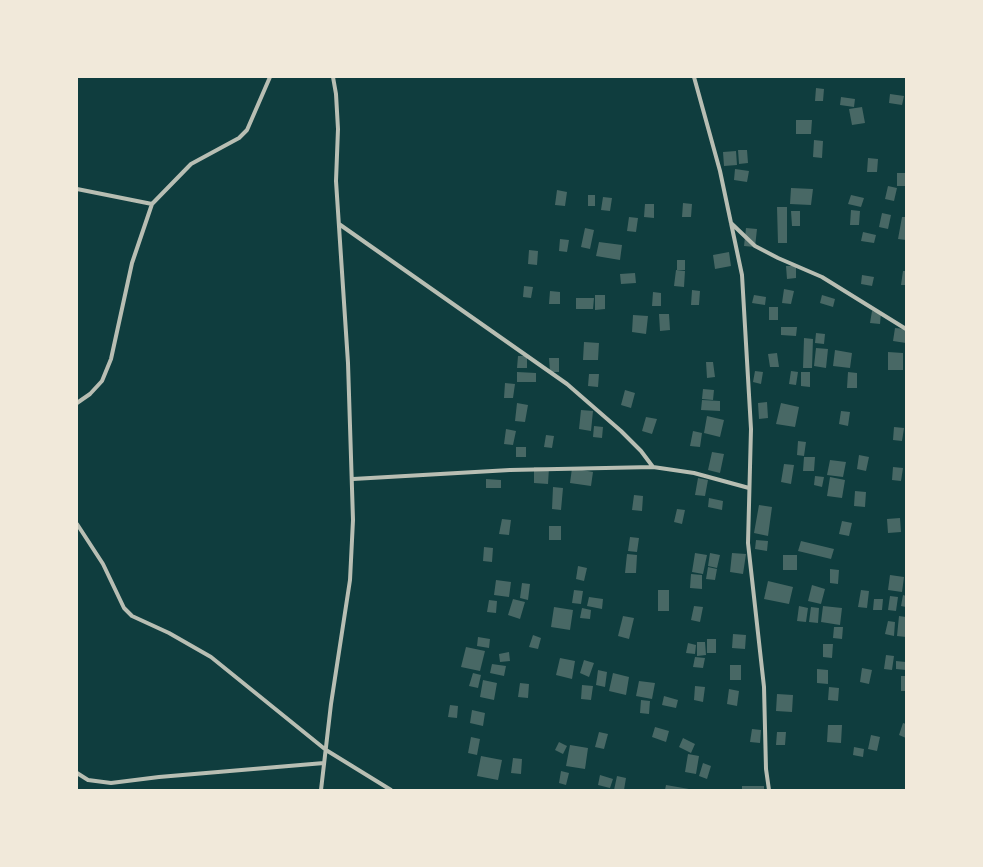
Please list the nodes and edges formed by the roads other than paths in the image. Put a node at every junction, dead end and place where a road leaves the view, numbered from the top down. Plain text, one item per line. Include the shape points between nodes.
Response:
1 (270, 77) edge
2 (333, 77) edge
3 (694, 77) edge
4 (77, 189) edge
5 (152, 204) junction
6 (731, 222) junction
7 (339, 224) junction
8 (906, 329) edge
9 (77, 402) edge
10 (653, 466) junction
11 (353, 479) junction
12 (750, 488) junction
13 (77, 524) edge
14 (326, 750) junction
15 (324, 763) junction
16 (77, 773) edge
17 (321, 790) edge
18 (391, 790) edge
19 (769, 790) edge

1 - 5 street via 247,130 239,138 191,164
2 - 7 street via 338,130 336,181
3 - 6 street
4 - 5 street
5 - 9 street via 132,263 111,359 102,381 90,394
6 - 8 street via 755,246 822,277
6 - 12 street via 742,275 751,429
7 - 10 street via 567,384 641,450
7 - 11 street via 346,310
10 - 11 street via 510,470
10 - 12 street via 694,473
11 - 14 street via 350,580
12 - 19 street via 748,543 764,686
13 - 14 street via 103,564 124,608 132,616 211,657
14 - 15 street
14 - 18 street
15 - 16 street via 111,783 88,780
15 - 17 street

